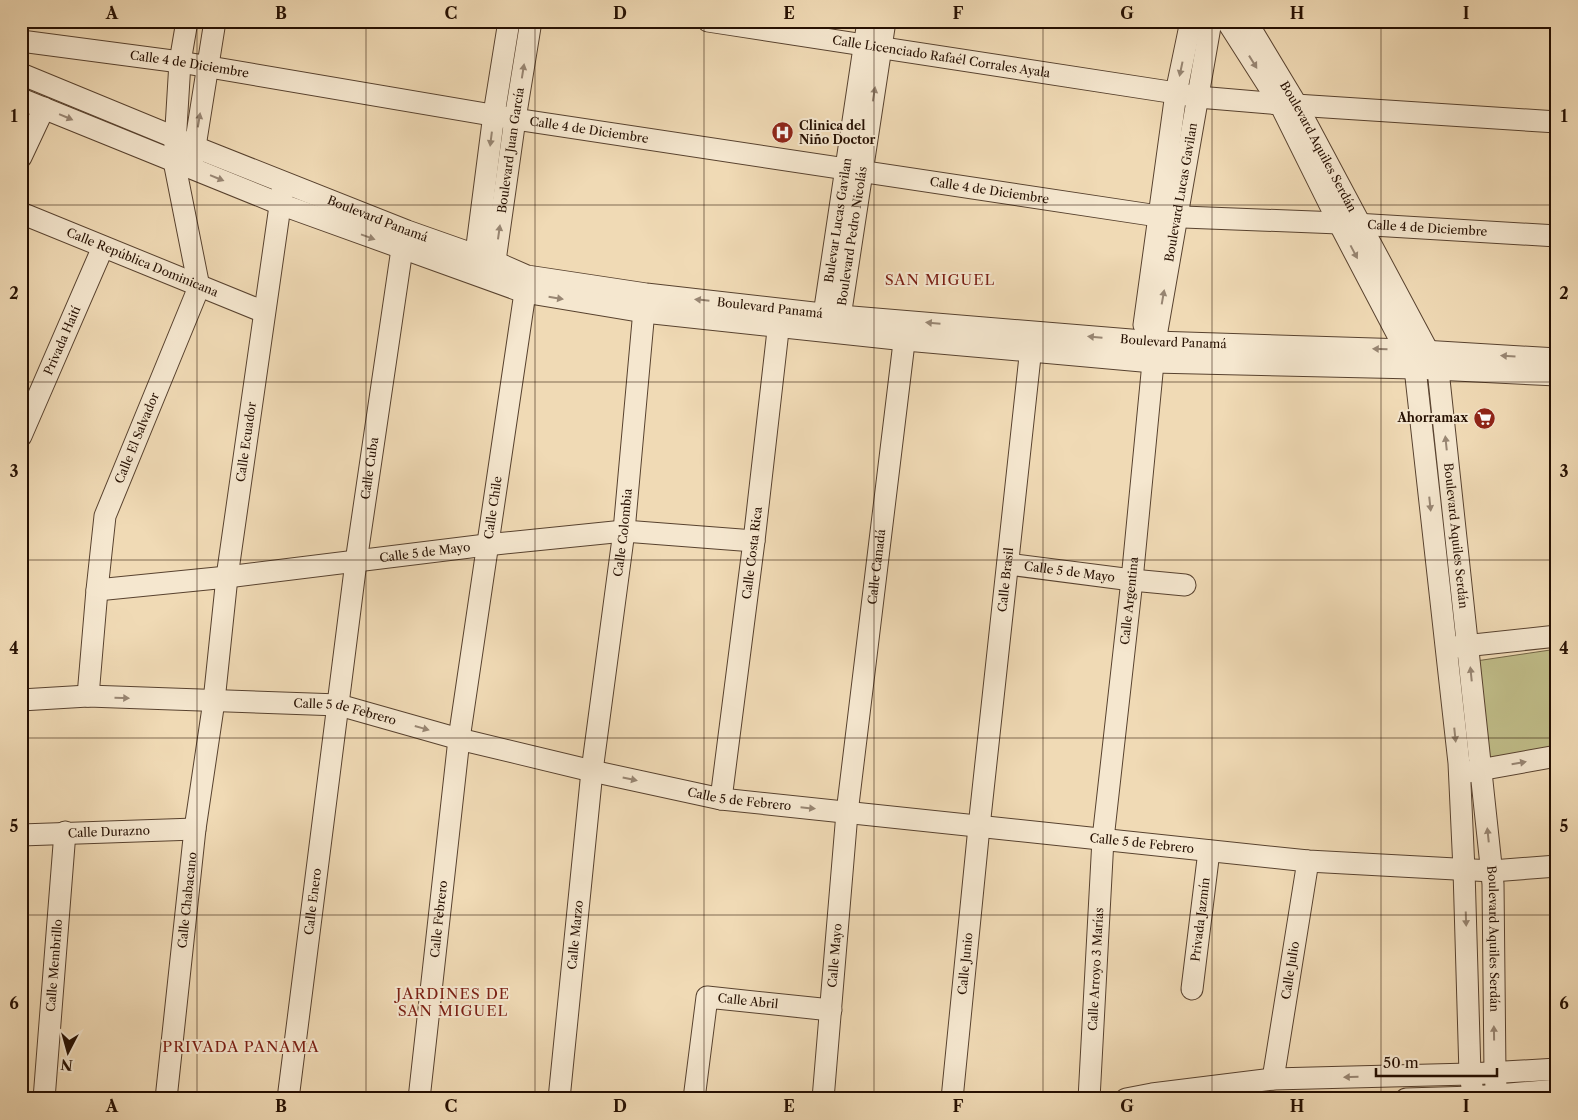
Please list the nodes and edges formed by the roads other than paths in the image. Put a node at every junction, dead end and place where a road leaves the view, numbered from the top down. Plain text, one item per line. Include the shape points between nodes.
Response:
1 (187, 21) edge
2 (215, 21) edge
3 (509, 21) edge
4 (531, 21) edge
5 (708, 21) edge
6 (868, 21) edge
7 (885, 21) edge
8 (1192, 21) edge
9 (1211, 21) edge
10 (1227, 21) edge
11 (1246, 21) edge
12 (21, 41) edge
13 (873, 47) junction
14 (180, 62) junction
15 (207, 67) junction
16 (21, 74) edge
17 (1176, 93) junction
18 (21, 98) edge
19 (1198, 98) junction
20 (1288, 104) junction
21 (44, 108) junction
22 (494, 114) junction
23 (515, 118) junction
24 (1557, 122) edge
25 (174, 137) junction
26 (195, 147) junction
27 (21, 157) edge
28 (183, 165) junction
29 (854, 170) junction
30 (284, 182) junction
31 (280, 204) junction
32 (21, 213) edge
33 (1167, 216) junction
34 (1349, 224) junction
35 (1557, 236) edge
36 (405, 240) junction
37 (103, 247) junction
38 (484, 267) junction
39 (526, 284) junction
40 (200, 287) junction
41 (645, 303) junction
42 (264, 312) junction
43 (780, 318) junction
44 (831, 323) junction
45 (906, 330) junction
46 (1032, 342) junction
47 (1148, 351) junction
48 (1557, 359) edge
49 (1422, 360) junction
50 (1557, 375) edge
51 (21, 436) edge
52 (624, 531) junction
53 (754, 542) junction
54 (486, 545) junction
55 (356, 562) junction
56 (1008, 564) junction
57 (227, 577) junction
58 (1132, 580) junction
59 (1185, 585) dead end
60 (96, 590) junction
61 (1557, 636) edge
62 (1468, 646) junction
63 (1446, 649) junction
64 (88, 696) junction
65 (21, 700) edge
66 (214, 701) junction
67 (339, 705) junction
68 (459, 739) junction
69 (1557, 756) edge
70 (1481, 770) junction
71 (592, 771) junction
72 (1459, 773) junction
73 (721, 799) junction
74 (847, 812) junction
75 (979, 827) junction
76 (195, 828) junction
77 (65, 832) junction
78 (21, 835) edge
79 (1103, 839) junction
80 (1209, 851) junction
81 (1308, 861) junction
82 (1557, 866) edge
83 (1464, 870) junction
84 (1492, 871) junction
85 (1192, 989) dead end
86 (831, 1010) junction
87 (1557, 1069) edge
88 (1495, 1073) junction
89 (1470, 1074) junction
90 (1273, 1079) junction
91 (1557, 1090) edge
92 (1497, 1097) edge
93 (1474, 1098) edge
94 (44, 1099) edge
95 (166, 1099) edge
96 (288, 1099) edge
97 (419, 1099) edge
98 (559, 1099) edge
99 (694, 1099) edge
100 (823, 1099) edge
101 (952, 1099) edge
102 (1089, 1099) edge
103 (1126, 1099) edge
104 (1406, 1099) edge

1 - 14 street
2 - 15 street
3 - 22 street, Boulevard Juan García
23 -> 4 street, Boulevard Juan García
5 - 13 street, Calle Licenciado Rafaél Corrales Ayala
6 - 13 street, Bulevar Lucas Gavilan
7 - 13 street
8 -> 17 street, Boulevard Lucas Gavilan
9 - 19 street, Boulevard Lucas Gavilan
10 -> 20 street, Boulevard Aquiles Serdán
11 - 20 street, Boulevard Aquiles Serdán
12 - 14 street, Calle 4 de Diciembre
13 - 17 street, Calle Licenciado Rafaél Corrales Ayala
13 - 29 street, Bulevar Lucas Gavilan
14 - 15 street, Calle 4 de Diciembre
14 - 25 street
15 - 22 street, Calle 4 de Diciembre
26 -> 15 street
16 - 25 street, Boulevard Panamá
17 - 19 street, Calle Licenciado Rafaél Corrales Ayala
17 - 33 street, Boulevard Lucas Gavilan
18 - 21 street, Boulevard Panamá
19 - 20 street
19 - 33 street, Boulevard Lucas Gavilan
20 - 24 street
20 - 34 street, Boulevard Aquiles Serdán
21 - 27 street
21 -> 28 street, Boulevard Panamá
22 - 23 street, Calle 4 de Diciembre
22 -> 38 street, Boulevard Juan García
23 - 29 street, Calle 4 de Diciembre
38 -> 23 street, Boulevard Juan García
25 - 26 street, Boulevard Panamá
25 - 28 street
26 - 28 street
26 - 30 street, Boulevard Panamá
28 -> 31 street, Boulevard Panamá
28 - 40 street via 180,188
29 - 33 street, Calle 4 de Diciembre
29 - 44 street, Bulevar Lucas Gavilan
30 - 31 street, Calle Ecuador
30 - 36 street, Boulevard Panamá
31 -> 36 street, Boulevard Panamá
31 - 42 street, Calle Ecuador
32 - 37 street, Calle República Dominicana
33 - 34 street, Calle 4 de Diciembre
33 - 47 street, Boulevard Lucas Gavilan
34 - 35 street, Calle 4 de Diciembre
34 - 49 street, Boulevard Aquiles Serdán
36 - 38 street, Boulevard Panamá
36 - 55 street, Calle Cuba
37 - 40 street, Calle República Dominicana
37 - 51 street, Privada Haití
38 - 39 street, Boulevard Panamá
39 - 41 street, Boulevard Panamá
39 - 54 street, Calle Chile
40 - 42 street, Calle República Dominicana
40 - 60 street, Calle El Salvador via 105,516
41 - 43 street, Boulevard Panamá
41 - 52 street, Calle Colombia
42 - 57 street, Calle Ecuador
43 - 44 street, Boulevard Panamá
43 - 53 street, Calle Costa Rica
44 - 45 street, Boulevard Panamá
45 - 46 street, Boulevard Panamá
45 - 74 street, Calle Canadá
46 - 47 street, Boulevard Panamá
46 - 56 street, Calle Brasil
47 - 49 street, Boulevard Panamá
47 - 58 street, Calle Argentina
48 -> 49 street, Boulevard Panamá
49 - 50 street, Boulevard Panamá
62 -> 49 street, Boulevard Aquiles Serdán
49 -> 63 street, Boulevard Aquiles Serdán
52 - 53 street, Calle 5 de Mayo
52 - 54 street, Calle 5 de Mayo
52 - 71 street, Calle Colombia
53 - 73 street, Calle Costa Rica
54 - 55 street, Calle 5 de Mayo
54 - 68 street, Calle Chile
55 - 57 street, Calle 5 de Mayo
55 - 67 street, Calle Cuba
56 - 58 street, Calle 5 de Mayo
56 - 75 street, Calle Brasil
57 - 60 street, Calle 5 de Mayo
57 - 66 street, Calle Ecuador
58 - 59 street, Calle 5 de Mayo
58 - 79 street, Calle Argentina
60 - 64 street, Calle El Salvador
61 - 62 street
62 - 63 street
70 -> 62 street, Boulevard Aquiles Serdán
63 -> 72 street, Boulevard Aquiles Serdán
64 - 65 street, Calle 5 de Febrero
64 -> 66 street, Calle 5 de Febrero
66 - 67 street, Calle 5 de Febrero
66 - 76 street, Calle Chabacano
67 -> 68 street, Calle 5 de Febrero
67 - 96 street, Calle Enero
68 - 71 street, Calle 5 de Febrero
68 - 97 street, Calle Febrero
70 -> 69 street
70 - 72 street
84 -> 70 street, Boulevard Aquiles Serdán
71 -> 73 street, Calle 5 de Febrero
71 - 98 street, Calle Marzo
72 - 83 street, Boulevard Aquiles Serdán
73 -> 74 street, Calle 5 de Febrero
74 - 75 street, Calle 5 de Febrero
74 - 86 street, Calle Mayo
75 - 79 street, Calle 5 de Febrero
75 - 101 street, Calle Junio
76 - 77 street, Calle Durazno
76 - 95 street, Calle Chabacano
77 - 78 street, Calle Durazno
77 - 94 street, Calle Membrillo
79 - 80 street, Calle 5 de Febrero
79 - 102 street, Calle Arroyo 3 Marías
80 - 81 street, Calle 5 de Febrero
80 - 85 street, Privada Jazmín
81 - 83 street, Calle 5 de Febrero
81 - 90 street, Calle Julio
82 - 84 street, Calle 5 de Febrero
83 - 84 street, Calle 5 de Febrero
83 -> 89 street, Boulevard Aquiles Serdán
88 -> 84 street, Boulevard Aquiles Serdán
86 - 99 street, Calle Abril via 707,997
86 - 100 street, Calle Mayo
87 - 88 street
88 - 89 street
88 - 92 street, Boulevard Aquiles Serdán
89 -> 90 street
89 - 93 street, Boulevard Aquiles Serdán
90 - 103 street
91 - 92 street
92 - 93 street
93 - 104 street

